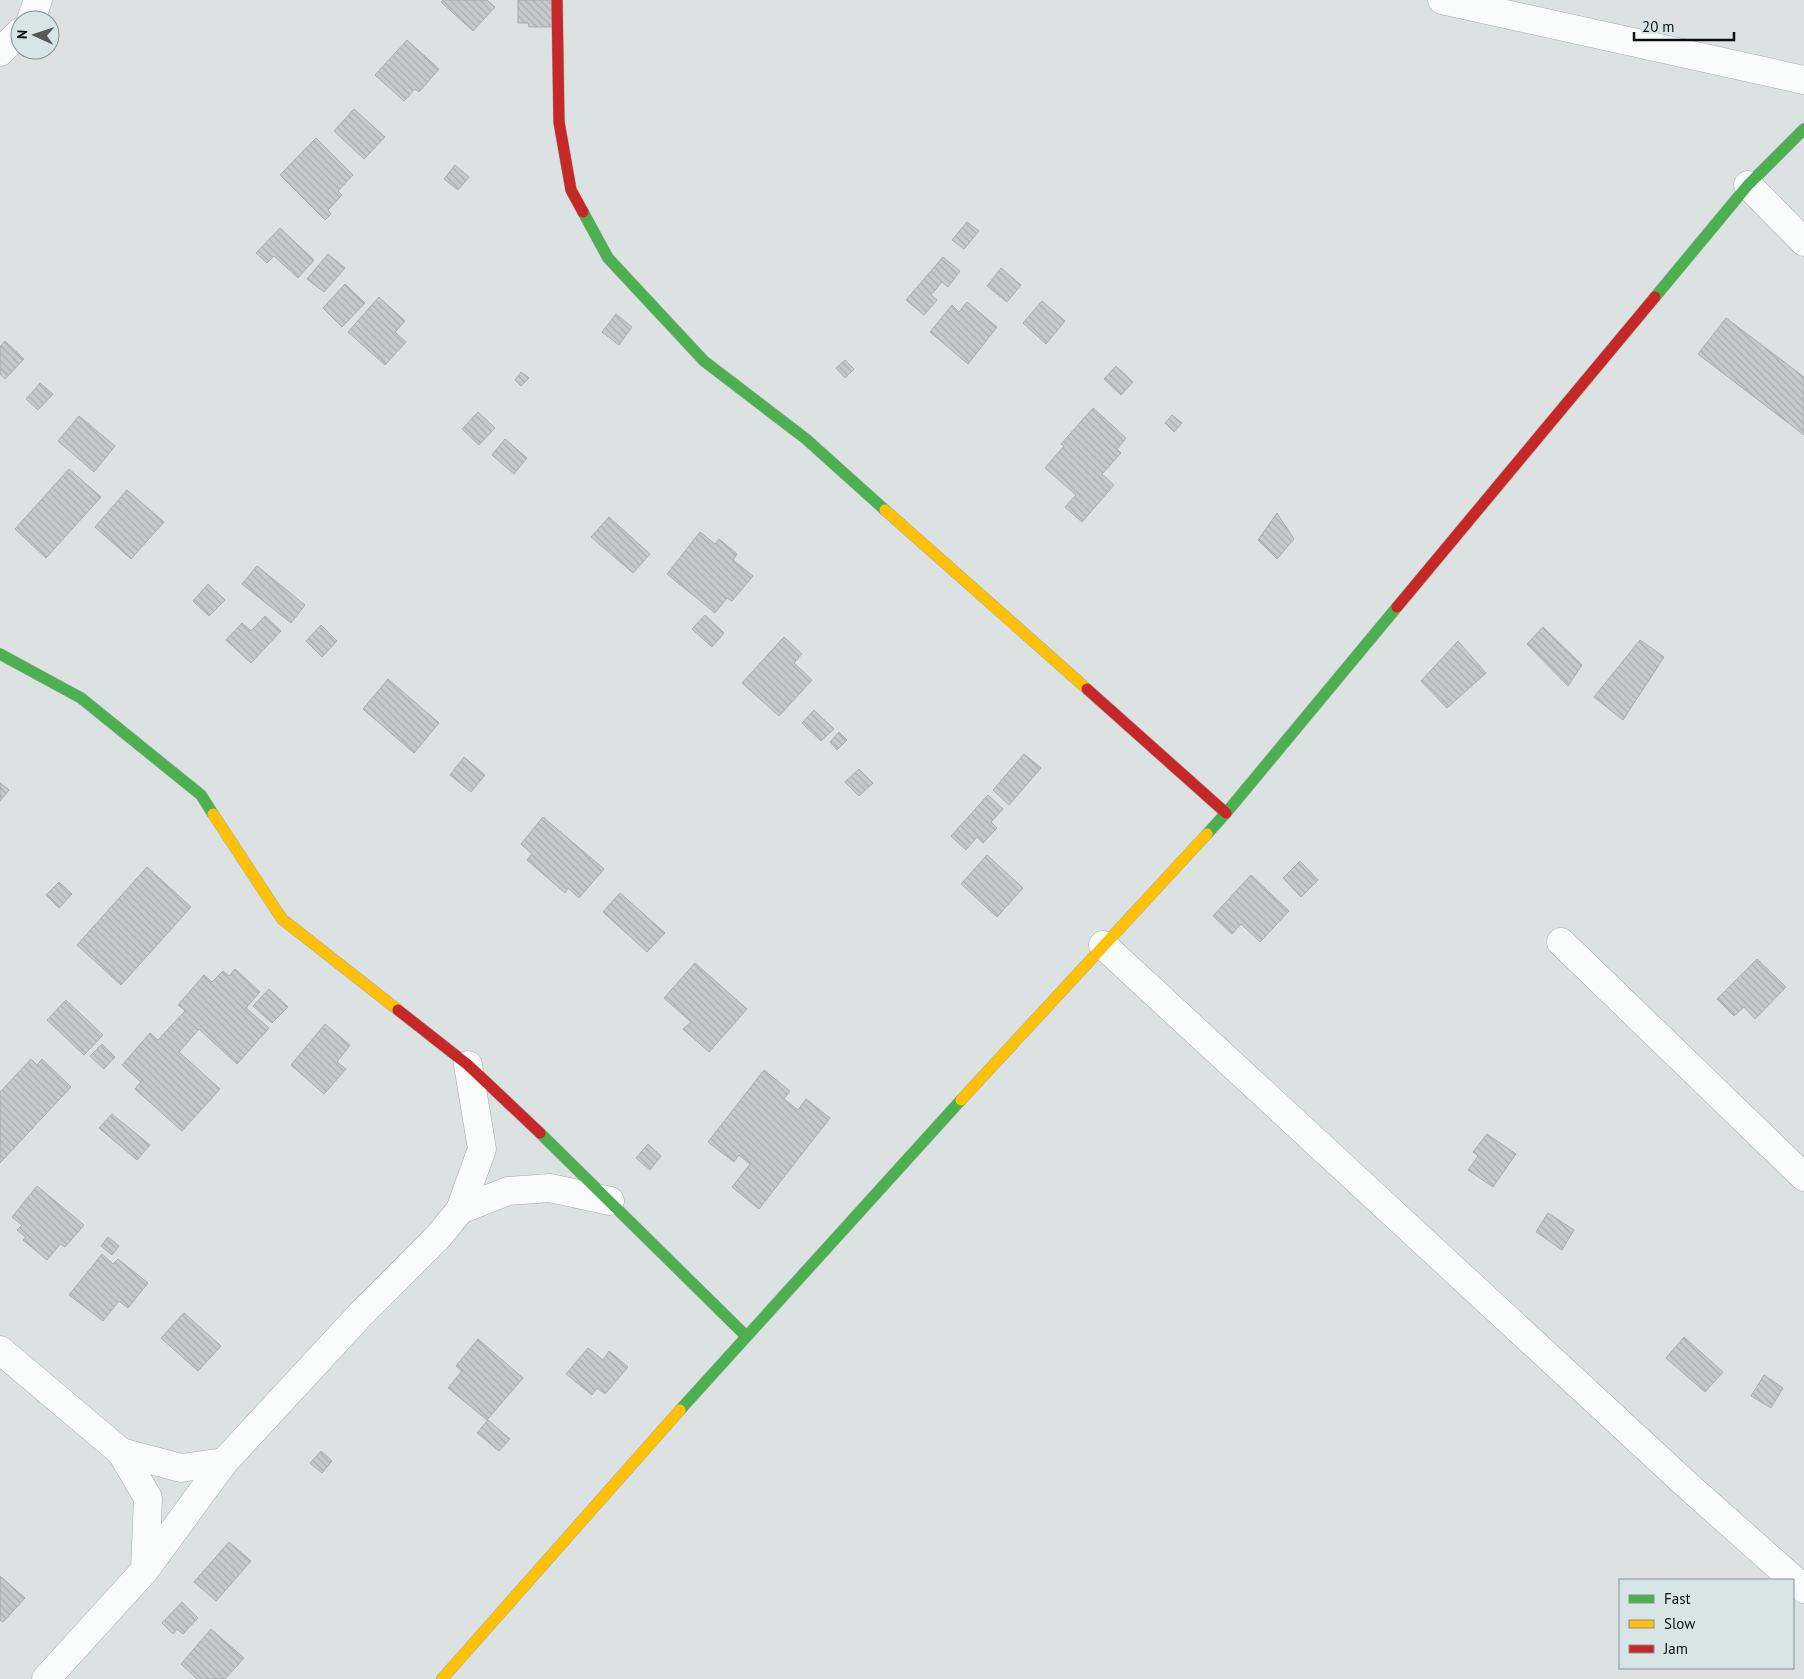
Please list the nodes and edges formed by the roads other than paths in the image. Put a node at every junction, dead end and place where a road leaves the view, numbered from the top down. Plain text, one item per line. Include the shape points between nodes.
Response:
1 (557, 0) edge
2 (1442, 0) edge
3 (10, 42) edge
4 (0, 52) edge
5 (1804, 80) edge
6 (1804, 129) edge
7 (1748, 185) junction
8 (1804, 242) edge
9 (0, 654) edge
10 (1226, 813) junction
11 (1562, 942) dead end
12 (1103, 945) junction
13 (468, 1065) junction
14 (1804, 1177) edge
15 (610, 1201) junction
16 (460, 1210) junction
17 (746, 1336) junction
18 (0, 1350) edge
19 (122, 1452) junction
20 (224, 1462) junction
21 (145, 1570) junction
22 (1792, 1579) edge
23 (1794, 1581) edge
24 (1804, 1590) edge
25 (46, 1679) edge
26 (442, 1679) edge

1 - 10 street via 559,122 571,190 608,258 704,361 806,439
2 - 5 street
3 - 4 street
6 - 7 street
7 - 8 street
7 - 10 street
9 - 13 street via 81,698 201,795 282,919
10 - 12 street
11 - 14 street
12 - 17 street
12 - 22 street
13 - 15 street
13 - 16 street via 482,1150
15 - 16 street via 550,1188 508,1191
15 - 17 street
16 - 20 street
17 - 26 street
18 - 19 street
19 - 20 street via 181,1468
19 - 21 street via 148,1498
20 - 21 street
21 - 25 street
23 - 24 street

